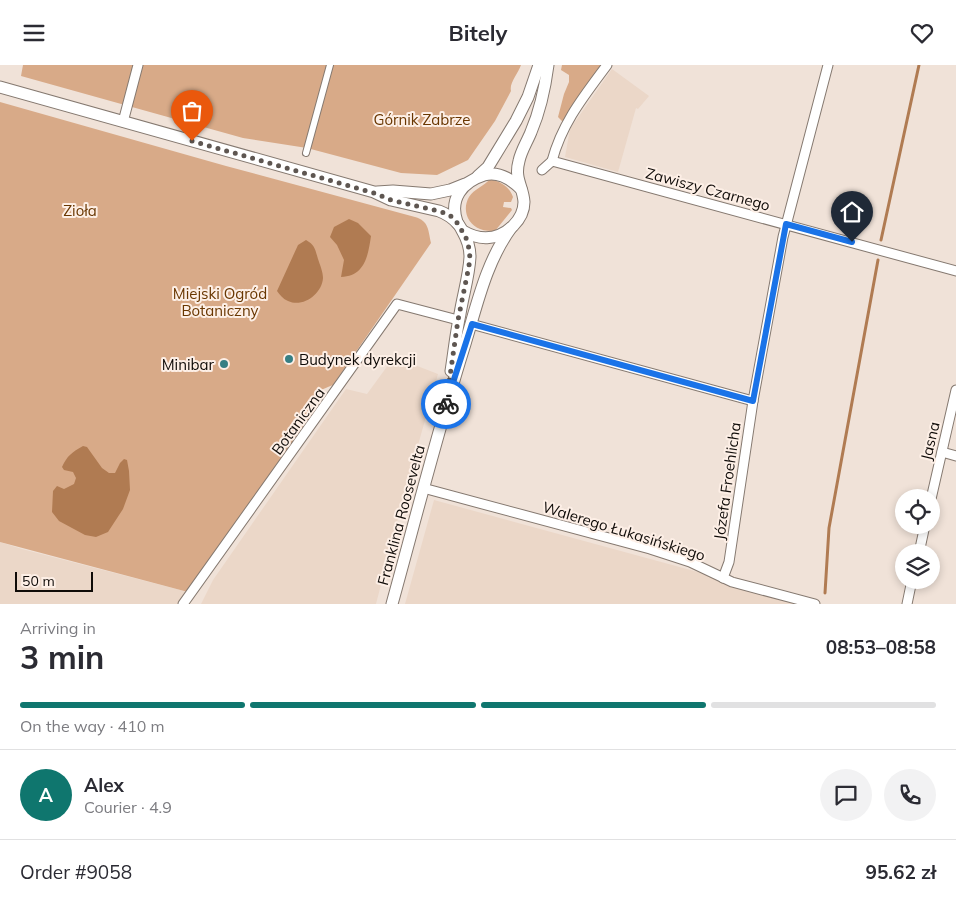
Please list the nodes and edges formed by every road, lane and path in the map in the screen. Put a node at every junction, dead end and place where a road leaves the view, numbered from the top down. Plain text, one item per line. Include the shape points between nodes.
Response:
1 (138, 65) edge
2 (330, 65) edge
3 (540, 65) edge
4 (548, 65) edge
5 (607, 65) edge
6 (828, 65) edge
7 (0, 87) edge
8 (123, 121) junction
9 (306, 153) dead end
10 (552, 161) junction
11 (542, 169) dead end
12 (470, 181) junction
13 (521, 189) junction
14 (374, 193) junction
15 (786, 224) junction
16 (461, 227) junction
17 (511, 228) junction
18 (956, 271) edge
19 (458, 320) junction
20 (472, 324) junction
21 (956, 390) edge
22 (753, 401) junction
23 (446, 405) junction
24 (942, 452) junction
25 (956, 455) edge
26 (423, 488) junction
27 (933, 489) edge
28 (723, 578) junction
29 (910, 589) edge
30 (183, 604) edge
31 (392, 604) edge
32 (815, 604) edge
33 (907, 604) edge

1 - 8 street
2 - 9 street
3 - 12 street via 516,121 488,167
4 - 13 street via 536,117 517,167
5 - 10 street via 567,121
6 - 15 street, Józefa Froehlicha
7 - 8 street
8 - 14 street
10 - 11 street
10 - 15 street, Zawiszy Czarnego
12 - 13 street via 486,174 501,175
12 - 14 street via 430,194
12 - 16 street via 460,190 455,202
13 - 17 street via 524,205
14 - 16 street via 445,213
15 - 18 street, Zawiszy Czarnego
15 - 22 street, Józefa Froehlicha
16 - 17 street via 476,237 491,238
16 - 19 street, Franklina Roosevelta via 470,257
17 - 20 street, Franklina Roosevelta via 489,268
19 - 23 street, Franklina Roosevelta
19 - 30 street, Botaniczna via 397,305
20 - 22 street
20 - 23 street, Franklina Roosevelta
21 - 24 street, Jasna
22 - 28 street, Józefa Froehlicha via 729,562
23 - 26 street, Franklina Roosevelta
24 - 25 street
24 - 27 street, Jasna
26 - 28 street, Walerego Łukasińskiego via 650,549 690,562
26 - 31 street, Franklina Roosevelta
28 - 32 street, Walerego Łukasińskiego
29 - 33 street

